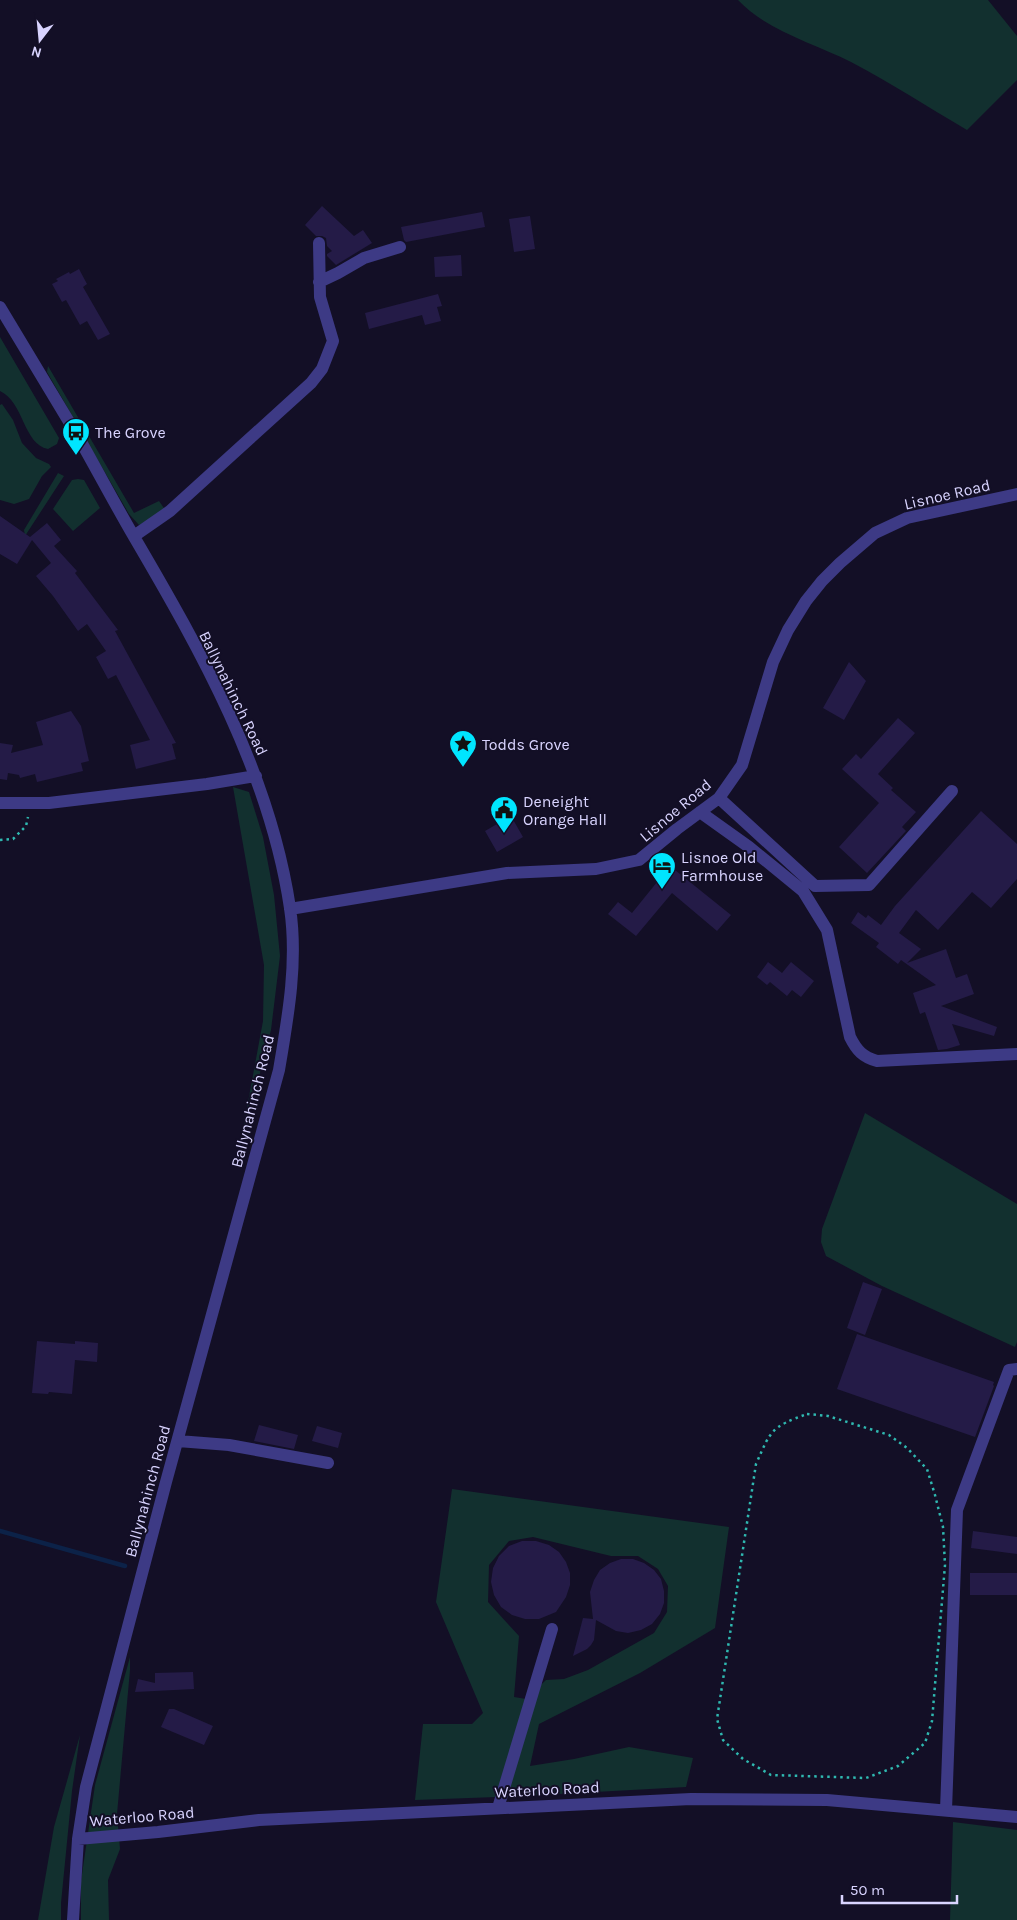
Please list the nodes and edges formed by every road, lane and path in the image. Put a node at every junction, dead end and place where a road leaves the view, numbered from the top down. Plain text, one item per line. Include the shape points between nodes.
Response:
1 (319, 243) dead end
2 (400, 247) dead end
3 (319, 282) junction
4 (0, 307) edge
5 (1017, 494) edge
6 (134, 536) junction
7 (256, 776) junction
8 (952, 791) dead end
9 (720, 798) junction
10 (0, 803) edge
11 (32, 804) junction
12 (700, 812) junction
13 (0, 840) edge
14 (290, 909) junction
15 (1017, 1054) edge
16 (1017, 1369) edge
17 (178, 1441) junction
18 (328, 1463) dead end
19 (552, 1629) dead end
20 (932, 1721) joint
21 (498, 1808) junction
22 (946, 1810) junction
23 (1017, 1817) edge
24 (78, 1838) junction
25 (73, 1920) edge

1 - 3 street
2 - 3 street via 364,258
3 - 6 street via 320,297 333,340 322,369 170,511
4 - 6 street, Ballynahinch Road
5 - 9 street, Lisnoe Road via 907,518 876,533 834,569 806,601 788,630 773,662 742,765
6 - 7 street, Ballynahinch Road via 197,650
7 - 11 street
7 - 14 street, Ballynahinch Road via 280,854
8 - 9 street via 869,885 815,886
9 - 12 street, Lisnoe Road
10 - 11 street
11 - 13 path via 26,826 13,839
12 - 14 street, Lisnoe Road via 640,860 596,869 507,873
12 - 15 street via 803,891 827,930 850,1038 864,1057 878,1062
14 - 17 street, Ballynahinch Road via 293,956 279,1070
16 - 22 street via 1009,1370 957,1510
17 - 18 street via 228,1445
17 - 24 street, Ballynahinch Road via 86,1787
19 - 21 street
20 - 20 path via 925,1743 898,1766 866,1778 771,1774 743,1759 723,1740 717,1719 756,1464 769,1436 782,1423 807,1414 828,1416 889,1435 927,1469 942,1527 945,1565
21 - 22 street, Waterloo Road via 691,1799 827,1800
21 - 24 street, Waterloo Road via 260,1820
22 - 23 street, Waterloo Road
24 - 25 street, Ballynahinch Road

